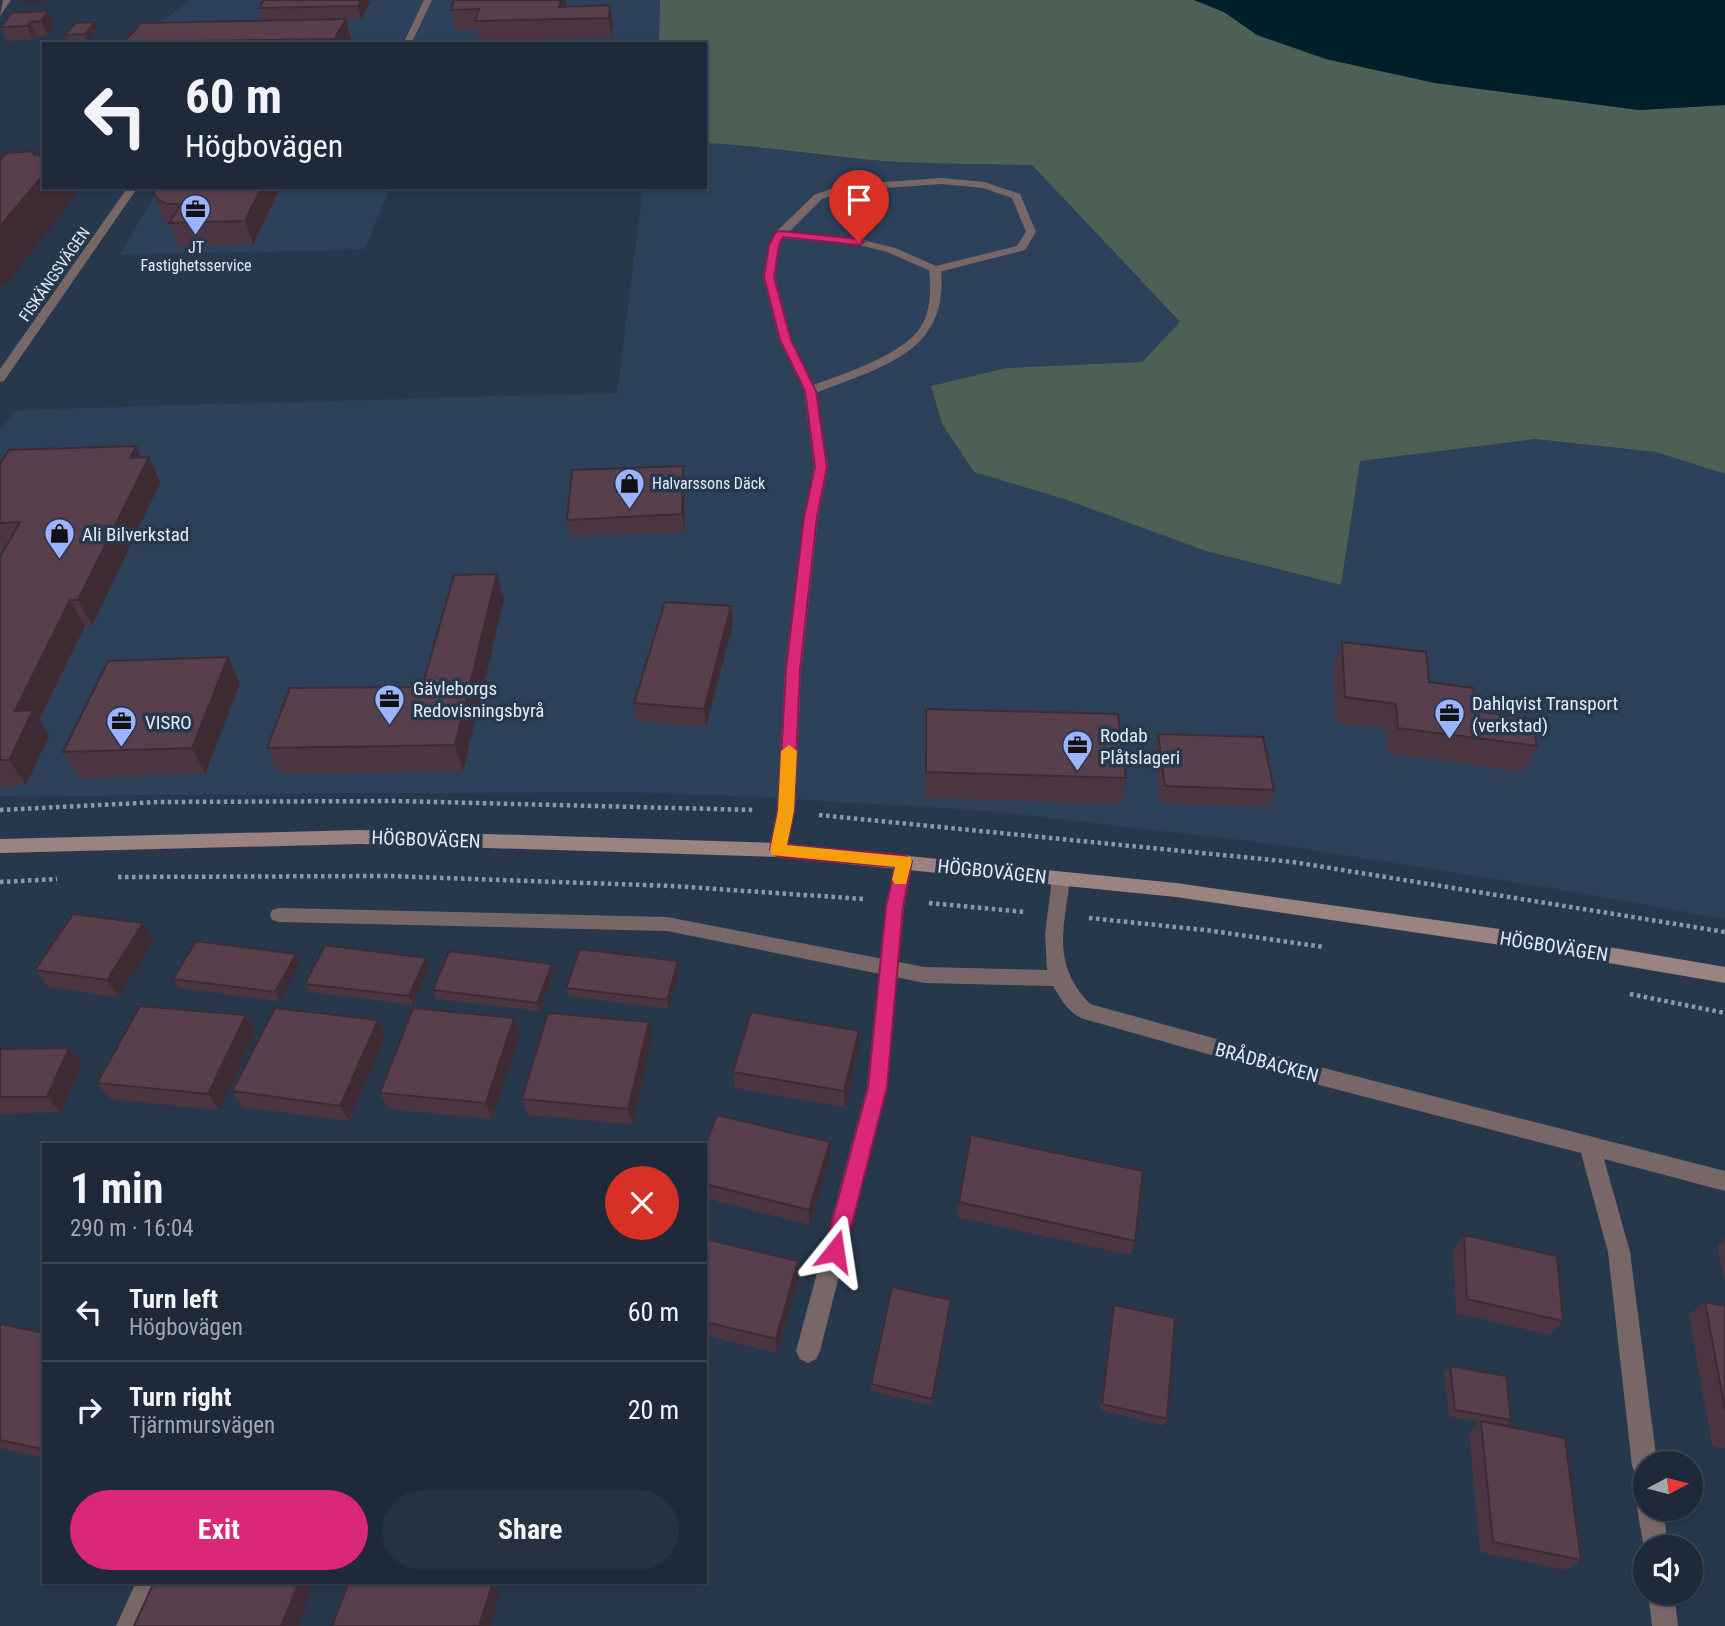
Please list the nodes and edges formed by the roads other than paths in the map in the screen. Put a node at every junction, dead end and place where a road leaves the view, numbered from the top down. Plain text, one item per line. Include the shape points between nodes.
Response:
1 (8, 0) edge
2 (428, 0) edge
3 (1, 11) edge
4 (408, 42) edge
5 (132, 189) edge
6 (780, 234) junction
7 (935, 270) junction
8 (0, 378) edge
9 (810, 391) junction
10 (0, 846) edge
11 (778, 850) junction
12 (904, 861) junction
13 (1061, 879) junction
14 (279, 915) dead end
15 (888, 967) junction
16 (1725, 975) edge
17 (1057, 978) junction
18 (1590, 1148) junction
19 (1725, 1181) edge
20 (808, 1351) dead end
21 (1643, 1451) edge
22 (149, 1584) edge
23 (1663, 1605) edge
24 (129, 1626) edge
25 (1665, 1626) edge

1 - 3 street
2 - 4 street
5 - 8 street, FISKÄNGSVÄGEN
6 - 7 street via 859,242 891,250
6 - 7 street via 818,197 842,188 942,181 1016,196 1031,232 1021,248
6 - 9 street via 769,277 785,340
7 - 9 street via 937,289 926,329 897,354
9 - 11 street via 821,467 793,670 786,811
10 - 11 main road, HÖGBOVÄGEN via 360,837
11 - 12 main road, HÖGBOVÄGEN
12 - 13 main road, HÖGBOVÄGEN
12 - 15 street
13 - 16 main road, HÖGBOVÄGEN via 1176,890
13 - 17 street via 1054,958
14 - 15 street via 667,924
15 - 17 street via 925,975
15 - 20 street via 877,1087
17 - 18 street, BRÅDBACKEN via 1068,997 1084,1011 1105,1019
18 - 19 street, BRÅDBACKEN
18 - 21 street via 1619,1252
22 - 24 street
23 - 25 street

